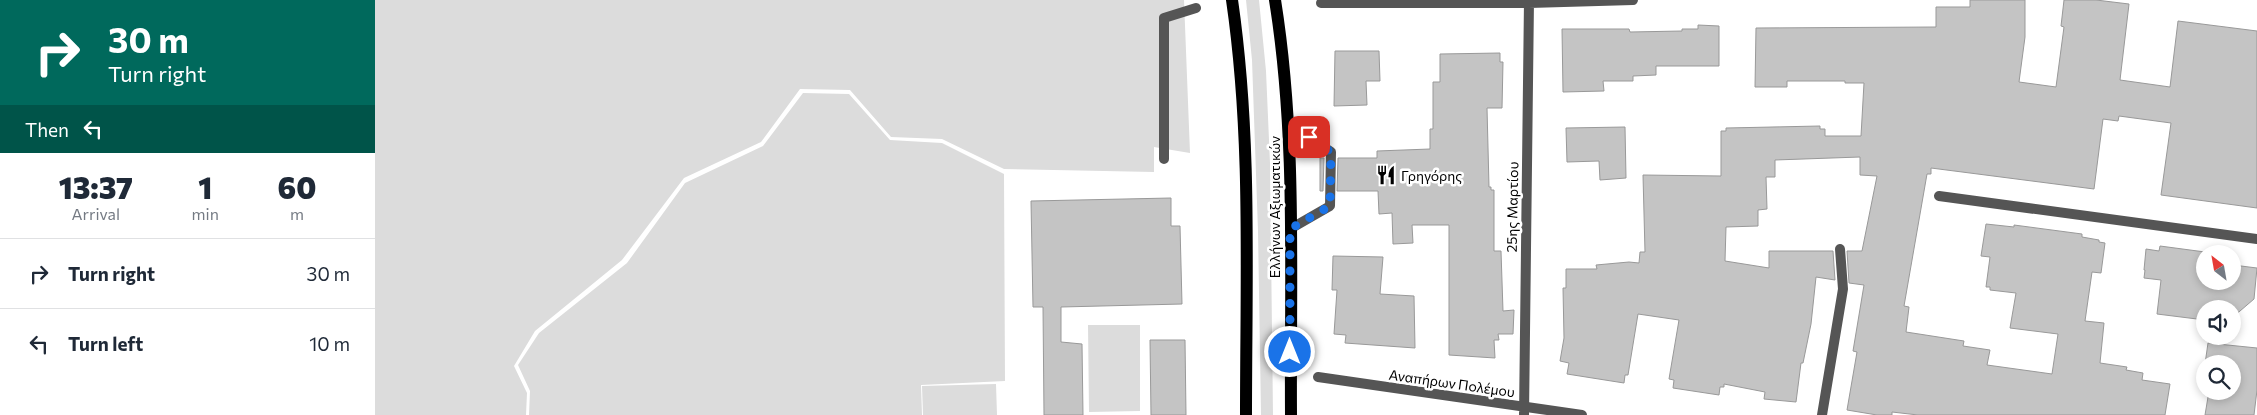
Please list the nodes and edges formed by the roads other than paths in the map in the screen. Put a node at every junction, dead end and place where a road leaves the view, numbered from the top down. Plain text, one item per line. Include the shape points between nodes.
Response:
1 (1232, 0) edge
2 (1275, 0) edge
3 (1633, 0) edge
4 (1529, 2) edge
5 (1321, 3) dead end
6 (1196, 8) dead end
7 (1288, 124) junction
8 (1164, 159) dead end
9 (1939, 196) dead end
10 (1290, 229) junction
11 (2257, 239) edge
12 (1840, 249) dead end
13 (1318, 377) dead end
14 (1524, 411) edge
15 (1246, 415) edge
16 (1291, 415) edge
17 (1582, 415) edge
18 (1822, 415) edge

1 - 15 main road, Ελλήνων Αξιωματικών via 1241,80 1246,183
2 - 7 main road, Ελλήνων Αξιωματικών via 1282,40
3 - 4 street
4 - 5 street
4 - 14 street, 25ης Μαρτίου
6 - 8 street via 1164,18
7 - 10 main road, Ελλήνων Αξιωματικών
7 - 10 street via 1331,152 1330,206
9 - 11 street
10 - 16 main road, Ελλήνων Αξιωματικών
12 - 18 street via 1843,289
13 - 14 street, Αναπήρων Πολέμου
14 - 17 street, Αναπήρων Πολέμου

